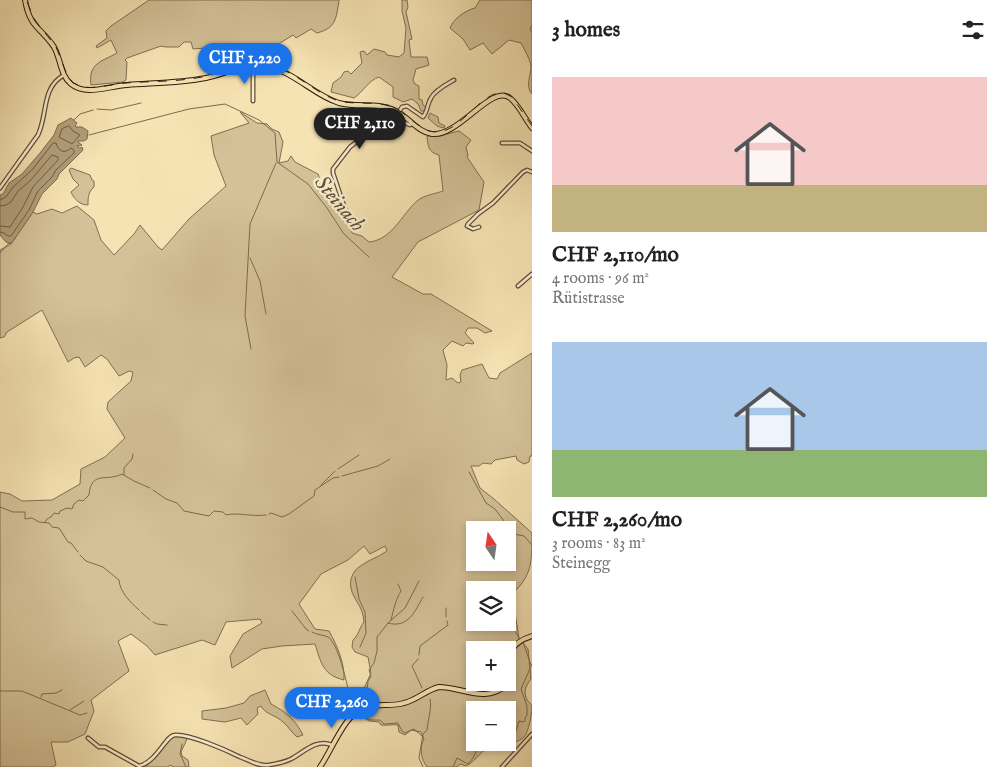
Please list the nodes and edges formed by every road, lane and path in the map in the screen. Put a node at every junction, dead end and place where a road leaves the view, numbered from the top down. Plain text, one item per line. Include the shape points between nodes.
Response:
1 (25, 0) edge
2 (252, 66) junction
3 (64, 75) junction
4 (454, 80) dead end
5 (253, 101) dead end
6 (399, 112) junction
7 (413, 123) junction
8 (532, 128) edge
9 (502, 143) dead end
10 (532, 151) edge
11 (532, 172) edge
12 (0, 188) edge
13 (346, 212) dead end
14 (479, 227) dead end
15 (532, 274) edge
16 (518, 286) dead end
17 (532, 636) edge
18 (532, 734) edge
19 (88, 738) dead end
20 (333, 746) junction
21 (320, 767) edge
22 (502, 767) edge

1 - 3 main road via 32,22 55,48
2 - 3 main road via 193,80 91,90 75,86
2 - 5 street
2 - 6 main road via 280,70 334,101 382,106
3 - 12 street via 50,89 38,135
4 - 6 street via 432,97 423,117 407,106
6 - 7 main road
7 - 8 main road via 428,133 443,133 500,94 511,99
7 - 13 street via 395,121 364,136 350,147 333,169
9 - 10 street via 520,143
11 - 14 street via 523,172 467,226
15 - 16 street
17 - 20 main road via 514,646 512,674 504,687 491,694 480,695 439,687 405,703 361,708
18 - 22 street
19 - 20 street via 99,747 105,747 139,766 151,760 172,735 221,749 263,766 289,760 317,744
20 - 21 main road

